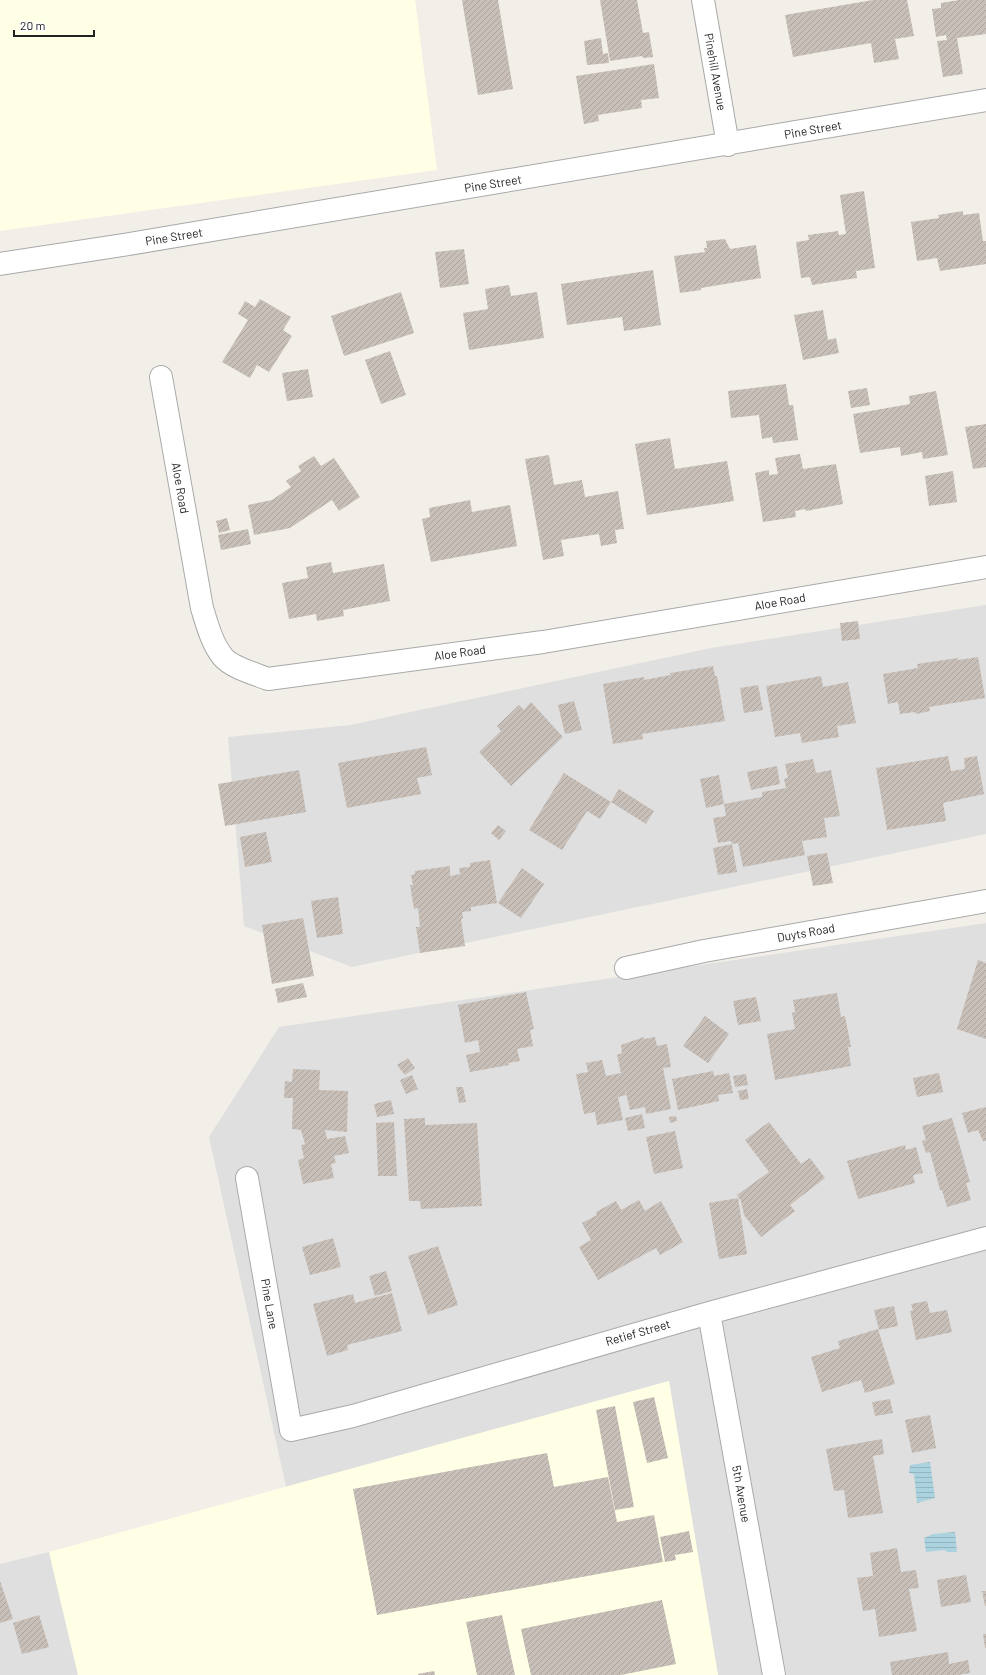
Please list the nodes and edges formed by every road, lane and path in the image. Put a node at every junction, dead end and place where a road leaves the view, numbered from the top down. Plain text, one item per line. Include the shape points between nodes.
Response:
1 (703, 0) edge
2 (986, 100) edge
3 (728, 144) junction
4 (0, 264) edge
5 (161, 377) dead end
6 (986, 566) edge
7 (986, 901) edge
8 (626, 968) dead end
9 (247, 1178) dead end
10 (986, 1238) edge
11 (709, 1312) junction
12 (291, 1430) joint
13 (774, 1675) edge

1 - 3 street, Pinehill Avenue
2 - 3 street, Pine Street
3 - 4 street, Pine Street
5 - 6 street, Aloe Road via 202,608 212,638 223,658 268,679 543,642
7 - 8 street, Duyts Road via 704,951
9 - 12 street, Pine Lane
10 - 11 street, Retief Street
11 - 12 street, Retief Street via 353,1416
11 - 13 street, 5th Avenue

